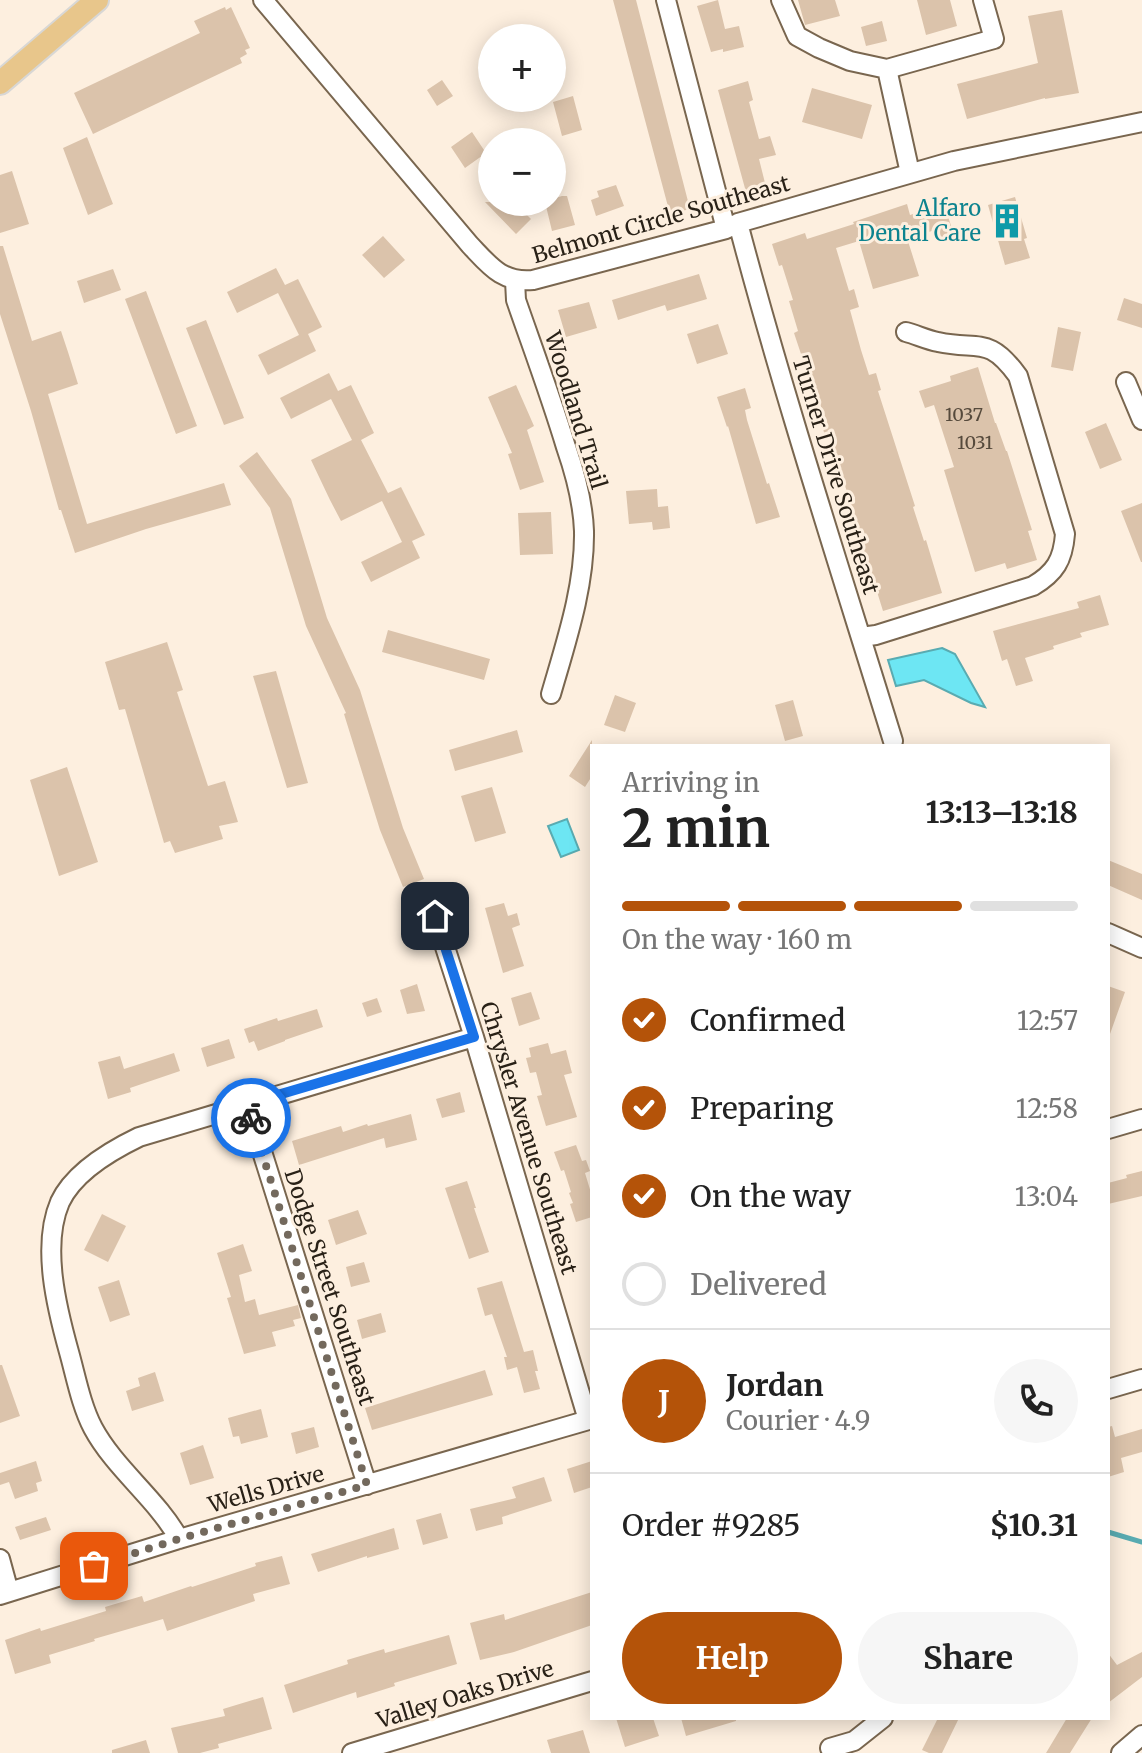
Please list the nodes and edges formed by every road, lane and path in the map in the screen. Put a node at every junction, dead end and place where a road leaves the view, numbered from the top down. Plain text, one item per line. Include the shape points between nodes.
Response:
1 (97, 0) edge
2 (263, 0) edge
3 (666, 0) edge
4 (781, 0) edge
5 (983, 0) edge
6 (887, 69) junction
7 (0, 83) edge
8 (1142, 122) edge
9 (910, 173) junction
10 (732, 226) junction
11 (515, 281) junction
12 (906, 332) dead end
13 (1126, 382) dead end
14 (1142, 420) edge
15 (861, 637) junction
16 (551, 694) dead end
17 (893, 741) dead end
18 (435, 916) dead end
19 (1110, 934) edge
20 (1142, 948) edge
21 (474, 1037) junction
22 (247, 1104) junction
23 (1142, 1119) edge
24 (1110, 1128) edge
25 (1142, 1379) edge
26 (1110, 1388) edge
27 (590, 1419) edge
28 (367, 1485) junction
29 (179, 1539) junction
30 (0, 1559) edge
31 (5, 1594) edge
32 (590, 1682) edge
33 (880, 1720) edge
34 (1142, 1735) edge
35 (830, 1748) dead end
36 (352, 1753) edge
37 (1121, 1753) edge

1 - 7 main road
2 - 11 street, Belmont Circle Southeast via 470,245
3 - 10 street, Turner Drive Southeast
4 - 6 street via 797,36 850,61
5 - 6 street via 994,39
6 - 9 street
8 - 9 street, Belmont Circle Southeast
9 - 10 street, Belmont Circle Southeast
10 - 11 street, Belmont Circle Southeast
10 - 15 street, Turner Drive Southeast
11 - 16 street, Woodland Trail via 516,300 574,470 584,530 577,592
12 - 15 street via 939,343 980,345 1008,362 1018,376 1065,534 1064,552 1045,579 1033,586
13 - 14 street
15 - 17 street, Turner Drive Southeast
18 - 21 street, Chrysler Avenue Southeast
19 - 20 street
21 - 22 street
21 - 27 street, Chrysler Avenue Southeast
22 - 28 street, Dodge Street Southeast
22 - 29 street via 139,1137 107,1154 68,1190 55,1218 52,1272 87,1416
23 - 24 street
25 - 26 street
27 - 28 street, Wells Drive
28 - 29 street, Wells Drive
29 - 31 street, Wells Drive
30 - 31 street
32 - 36 street, Valley Oaks Drive
33 - 35 street via 854,1741
34 - 37 street

